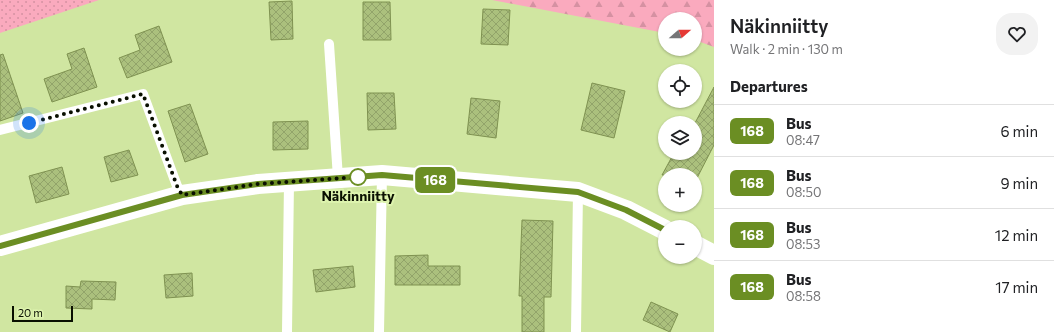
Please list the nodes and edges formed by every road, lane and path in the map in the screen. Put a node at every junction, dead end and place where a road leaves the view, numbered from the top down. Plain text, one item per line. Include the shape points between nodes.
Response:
1 (329, 44) dead end
2 (0, 130) edge
3 (382, 175) junction
4 (338, 178) junction
5 (289, 182) junction
6 (578, 192) junction
7 (182, 195) junction
8 (658, 226) edge
9 (0, 246) edge
10 (702, 248) edge
11 (714, 254) edge
12 (287, 332) edge
13 (379, 332) edge
14 (576, 332) edge

1 - 4 lane
2 - 7 lane via 143,94
3 - 4 street
3 - 6 street
3 - 13 lane
4 - 5 street
5 - 7 street
5 - 12 lane
6 - 8 street via 626,210
6 - 14 lane
7 - 9 street
10 - 11 street

